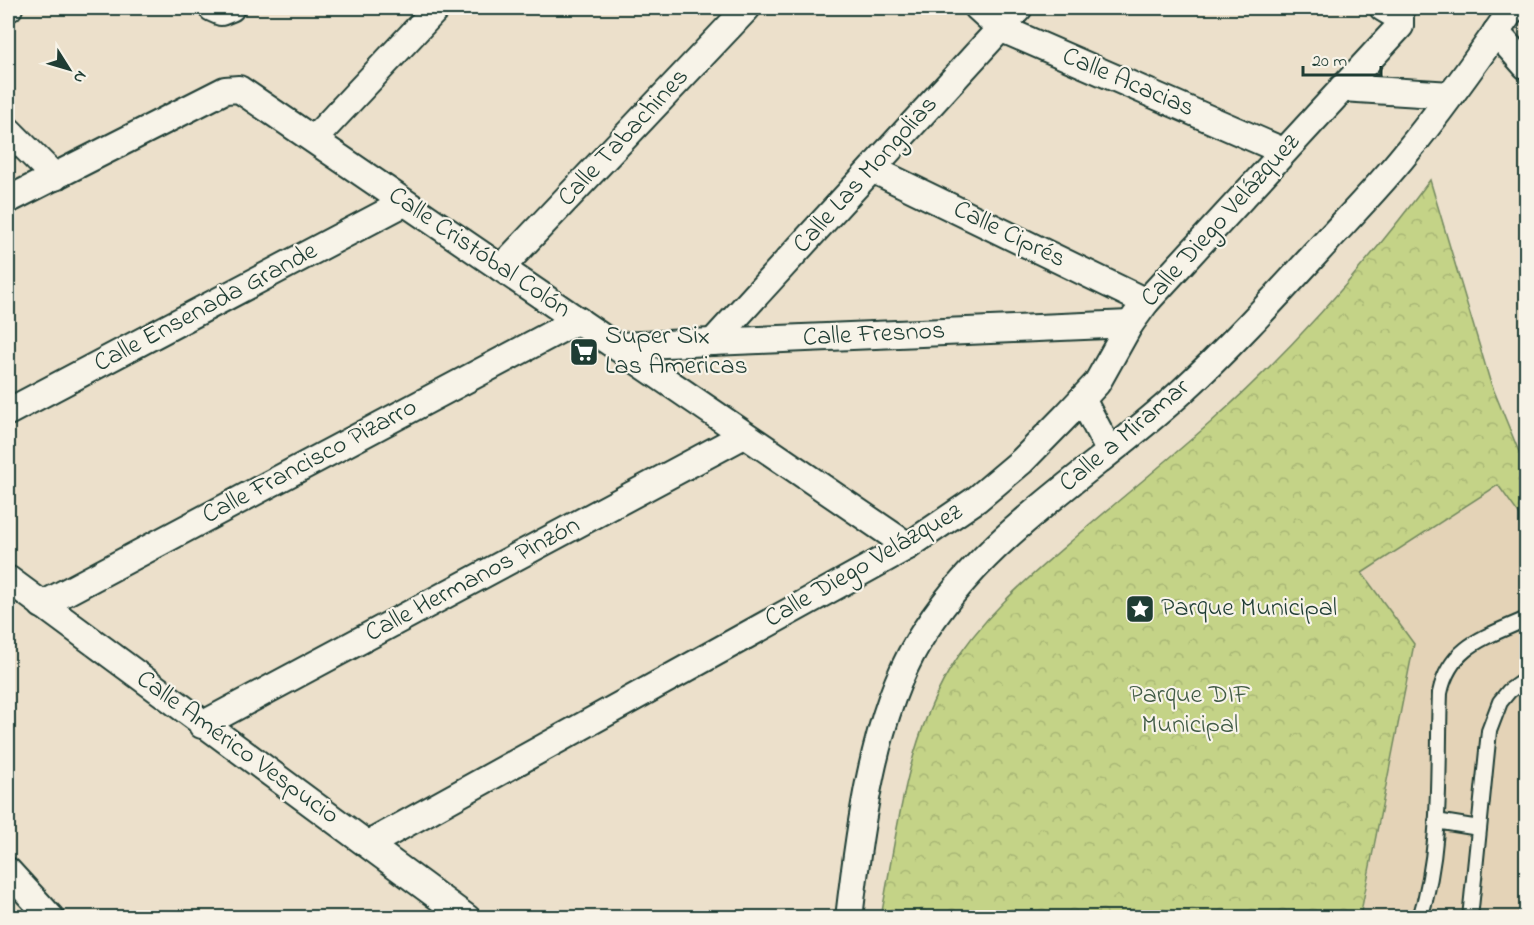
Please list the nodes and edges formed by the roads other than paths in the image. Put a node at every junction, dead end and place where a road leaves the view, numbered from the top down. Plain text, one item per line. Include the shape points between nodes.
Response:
1 (437, 8) edge
2 (747, 8) edge
3 (978, 8) edge
4 (1019, 8) edge
5 (1513, 8) edge
6 (1390, 11) edge
7 (1000, 28) junction
8 (1496, 32) junction
9 (1527, 66) edge
10 (1342, 88) junction
11 (1451, 95) junction
12 (8, 130) edge
13 (314, 139) junction
14 (1283, 151) junction
15 (872, 169) junction
16 (56, 177) junction
17 (8, 200) edge
18 (404, 203) junction
19 (501, 268) junction
20 (1146, 302) junction
21 (578, 320) junction
22 (1130, 324) junction
23 (713, 342) junction
24 (618, 346) junction
25 (1082, 399) junction
26 (8, 412) edge
27 (744, 435) junction
28 (1109, 450) junction
29 (908, 546) junction
30 (8, 579) edge
31 (42, 605) junction
32 (1527, 619) edge
33 (1527, 679) edge
34 (202, 725) junction
35 (1436, 821) junction
36 (1479, 828) junction
37 (369, 844) junction
38 (8, 871) edge
39 (51, 918) edge
40 (467, 918) edge
41 (849, 918) edge
42 (1420, 918) edge
43 (1470, 918) edge

1 - 13 street
2 - 19 street, Calle Tabachines
3 - 7 street, Calle Acacias
4 - 7 street, Calle Las Mongolias
5 - 8 street, Calle a Miramar
6 - 10 street, Calle Diego Velázquez via 1400,18 1400,26
7 - 14 street, Calle Acacias
7 - 15 street, Calle Las Mongolias
8 - 9 street
8 - 11 street, Calle a Miramar
10 - 11 street
10 - 14 street, Calle Diego Velázquez
11 - 28 street, Calle a Miramar via 1406,154 1256,319 1177,396
12 - 16 street
13 - 16 street, Calle Cristóbal Colón via 239,89 225,90
13 - 18 street, Calle Cristóbal Colón
14 - 20 street, Calle Diego Velázquez
15 - 20 street, Calle Ciprés
15 - 23 street, Calle Las Mongolias
16 - 17 street
18 - 19 street, Calle Cristóbal Colón
18 - 26 street, Calle Ensenada Grande
19 - 21 street, Calle Cristóbal Colón
20 - 22 street, Calle Diego Velázquez
21 - 24 street, Calle Cristóbal Colón
21 - 31 street, Calle Francisco Pizarro
22 - 23 street, Calle Fresnos
22 - 25 street, Calle Diego Velázquez via 1112,361
23 - 24 street, Calle Fresnos
24 - 27 street, Calle Cristóbal Colón
25 - 28 street
25 - 29 street, Calle Diego Velázquez via 1004,477
27 - 29 street, Calle Cristóbal Colón
27 - 34 street, Calle Hermanos Pinzón
28 - 41 street, Calle a Miramar via 1000,543 958,586 917,644 889,708 872,769
29 - 37 street, Calle Diego Velázquez
30 - 31 street, Calle Américo Vespucio
31 - 34 street, Calle Américo Vespucio
32 - 35 lane via 1468,646 1443,678
33 - 36 lane via 1509,691 1493,715
34 - 37 street, Calle Américo Vespucio
35 - 36 lane
35 - 42 lane via 1433,869
36 - 43 lane
37 - 40 street, Calle Américo Vespucio
38 - 39 street

